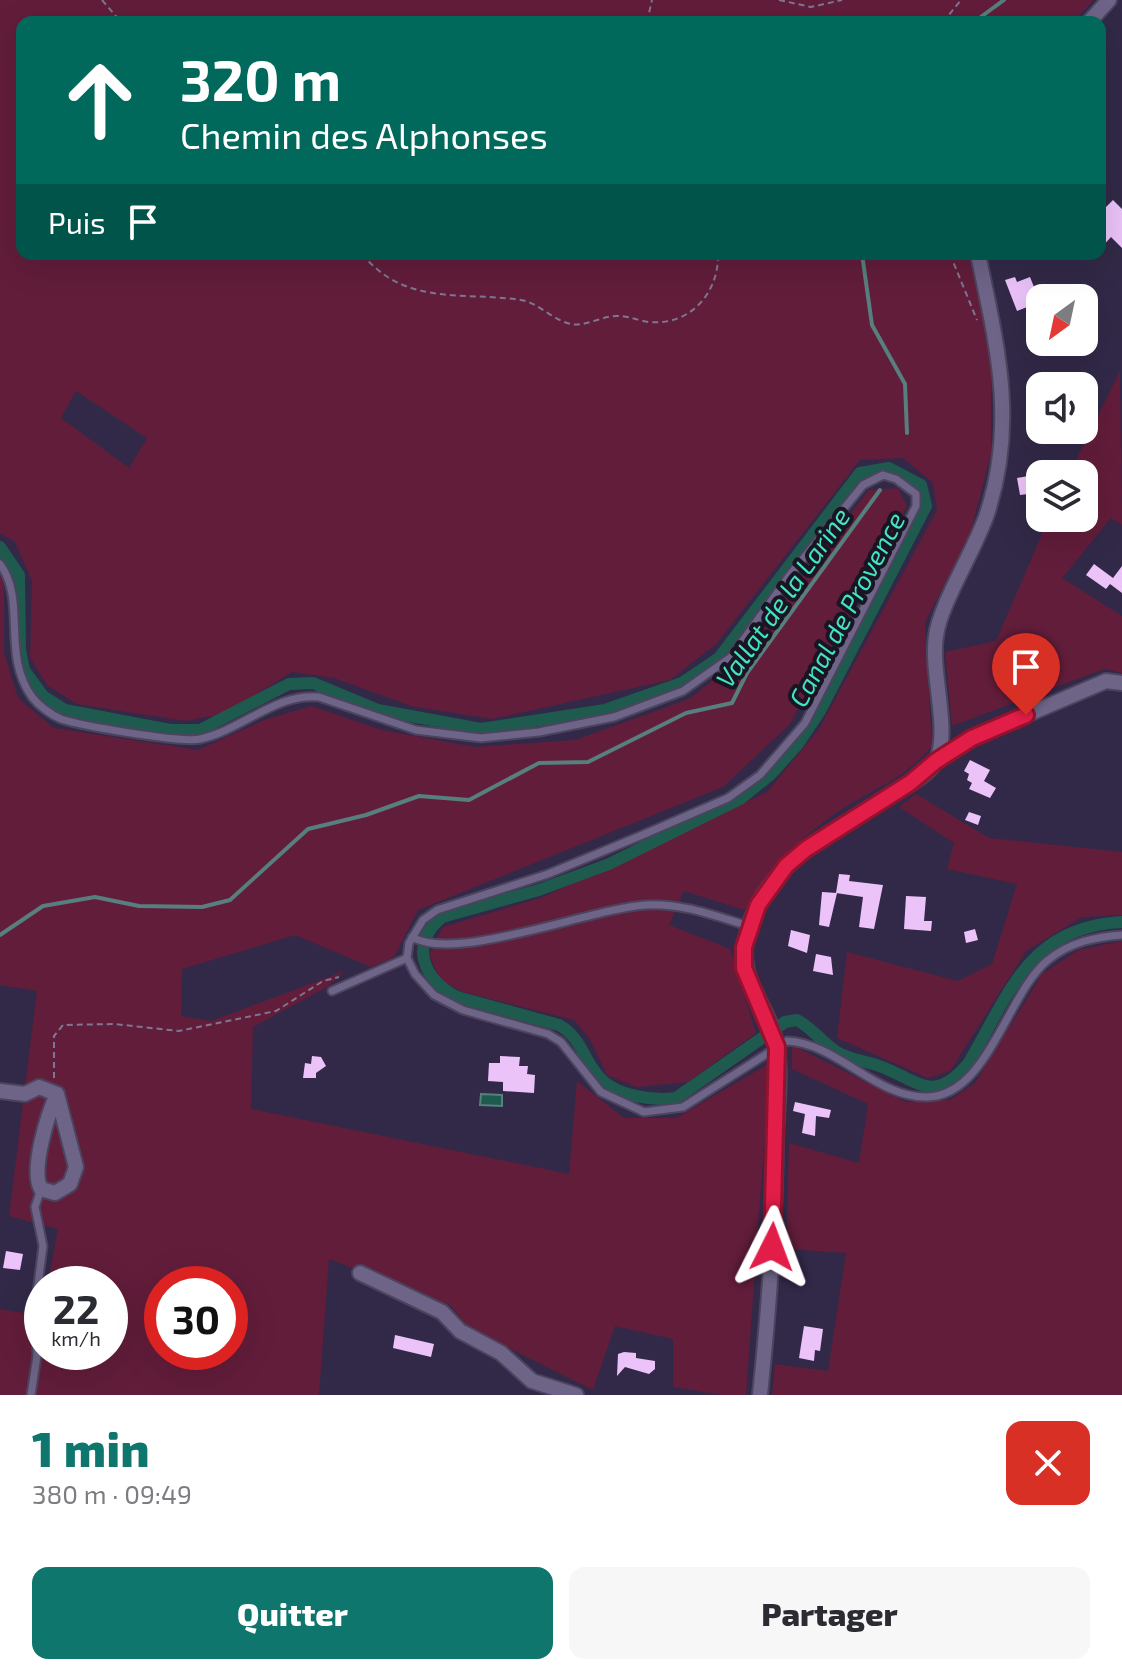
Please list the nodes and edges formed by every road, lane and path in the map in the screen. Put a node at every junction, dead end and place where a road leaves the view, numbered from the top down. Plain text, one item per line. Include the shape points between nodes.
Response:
1 (102, 0) edge
2 (779, 0) edge
3 (842, 0) edge
4 (961, 0) edge
5 (1109, 0) edge
6 (116, 16) edge
7 (948, 16) edge
8 (1094, 16) edge
9 (367, 260) edge
10 (717, 260) edge
11 (952, 260) edge
12 (979, 260) edge
13 (980, 326) dead end
14 (0, 564) edge
15 (1122, 683) edge
16 (936, 761) junction
17 (749, 926) junction
18 (1122, 935) edge
19 (412, 937) junction
20 (407, 958) junction
21 (364, 979) junction
22 (332, 991) dead end
23 (777, 1047) junction
24 (0, 1091) edge
25 (53, 1091) junction
26 (41, 1189) junction
27 (360, 1273) dead end
28 (531, 1389) edge
29 (31, 1395) edge
30 (576, 1395) edge
31 (760, 1395) edge

1 - 6 path
2 - 3 path via 811,7
4 - 7 path
5 - 8 street
9 - 10 path via 404,288 465,299 524,300 569,324 622,316 666,322 685,315 703,303 713,286
11 - 13 path
12 - 16 street via 1001,363 1005,414 1000,465 987,514 937,628 934,672 941,731
14 - 19 lane via 11,586 16,668 33,698 58,718 197,740 302,695 416,730 481,738 614,717 693,686 731,657 863,485 883,475 916,494 916,506 805,723 760,775 728,798 640,836 548,874 437,910
15 - 16 street via 1106,681 972,738
16 - 17 street via 786,866
17 - 19 lane via 689,908 650,905 617,908 525,934 431,945
17 - 23 street via 744,968
18 - 23 lane via 1092,938 1049,959 1033,975 976,1069 945,1094 910,1095 799,1041
19 - 20 lane
20 - 21 lane
20 - 23 lane via 434,995 463,1010 548,1034 561,1042 601,1092 644,1112 683,1107
21 - 22 lane
21 - 25 path via 332,976 276,1011 179,1031 63,1025 54,1036
23 - 31 street via 773,1227
24 - 25 street
25 - 26 street via 38,1178
25 - 26 street via 76,1174 62,1192
26 - 29 lane via 35,1207 43,1246
27 - 28 street via 442,1312 460,1331 501,1353
28 - 30 street

